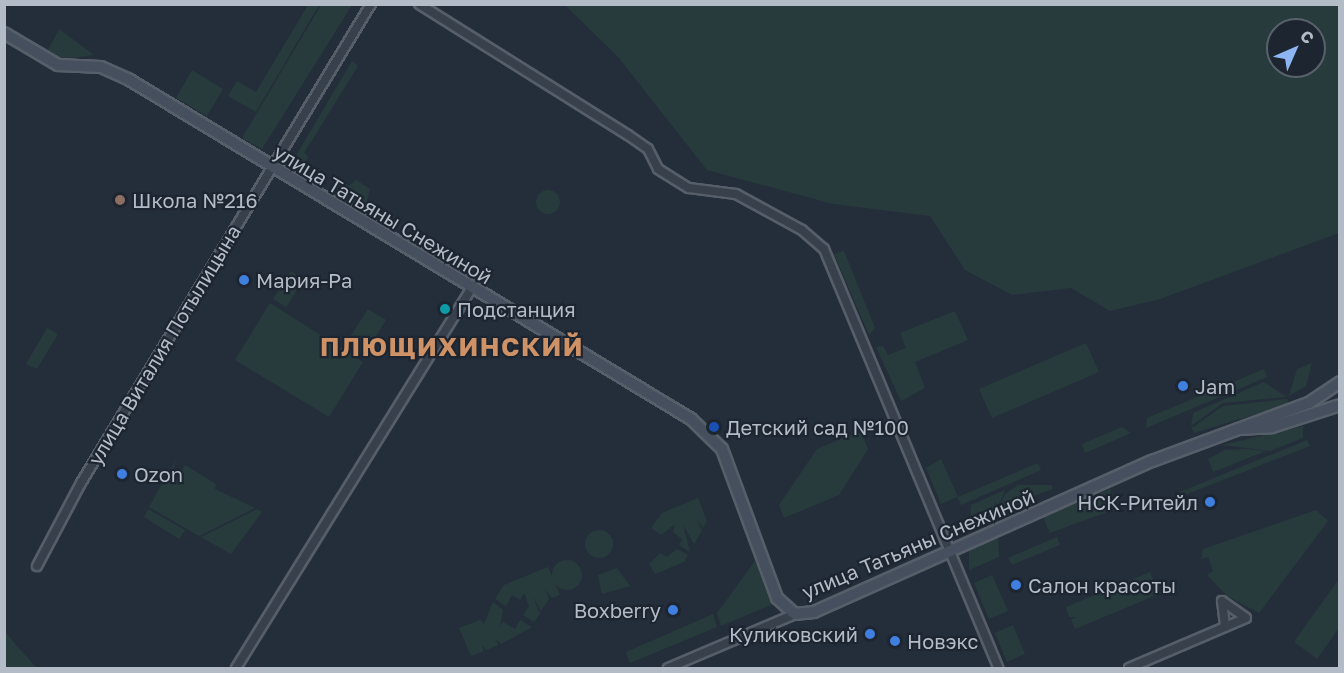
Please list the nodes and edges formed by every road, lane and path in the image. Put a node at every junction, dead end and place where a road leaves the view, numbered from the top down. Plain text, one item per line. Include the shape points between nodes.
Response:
1 (371, 4) edge
2 (419, 4) edge
3 (4, 33) edge
4 (272, 168) junction
5 (471, 289) junction
6 (1340, 382) edge
7 (1340, 405) edge
8 (1232, 430) junction
9 (949, 550) junction
10 (37, 566) dead end
11 (795, 614) junction
12 (1226, 625) dead end
13 (236, 669) edge
14 (668, 669) edge
15 (998, 669) edge
16 (1129, 669) edge

1 - 4 street, улица Виталия Потылицына
2 - 9 street via 618,128 648,149 657,169 681,184 698,193 736,194 802,230 824,249
3 - 4 street, улица Татьяны Снежиной via 58,65 108,68
4 - 5 street, улица Татьяны Снежиной
4 - 10 street, улица Виталия Потылицына
5 - 11 street, улица Татьяны Снежиной via 714,437 749,512 777,598
5 - 13 street
6 - 8 street, улица Татьяны Снежиной via 1309,403
7 - 8 street, улица Татьяны Снежиной via 1272,427
8 - 9 street, улица Татьяны Снежиной
9 - 11 street, улица Татьяны Снежиной via 830,606
9 - 15 street
11 - 14 street
12 - 16 street

